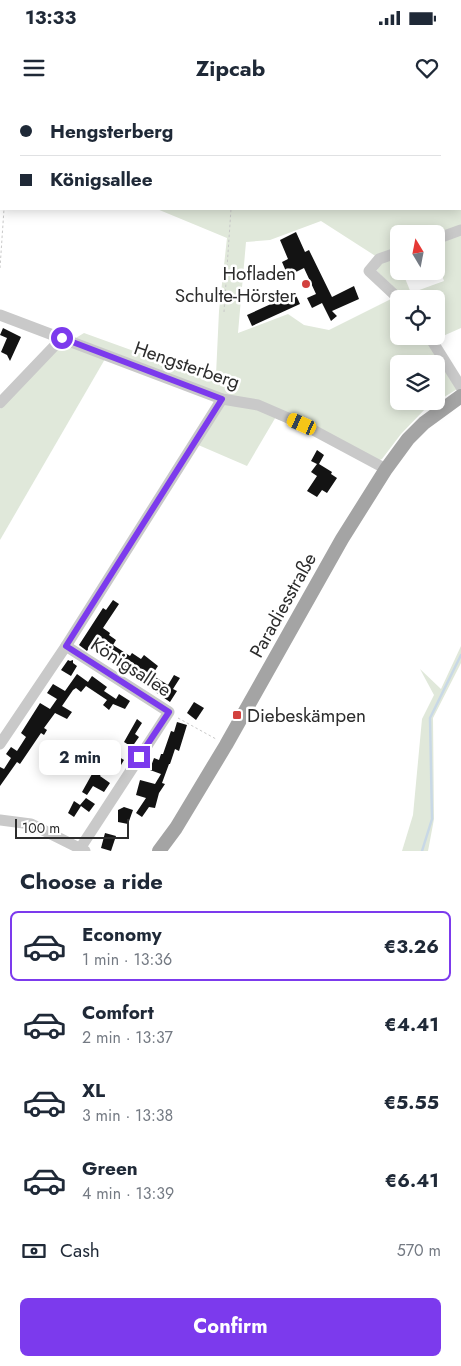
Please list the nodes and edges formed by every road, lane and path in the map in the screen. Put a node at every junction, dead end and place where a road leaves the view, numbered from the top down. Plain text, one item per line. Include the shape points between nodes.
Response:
1 (4, 210) edge
2 (231, 210) edge
3 (461, 230) edge
4 (445, 235) edge
5 (390, 255) edge
6 (0, 268) edge
7 (390, 291) edge
8 (224, 312) dead end
9 (0, 315) edge
10 (62, 338) junction
11 (435, 345) edge
12 (461, 387) edge
13 (461, 396) edge
14 (222, 399) junction
15 (0, 403) edge
16 (386, 469) junction
17 (66, 646) junction
18 (169, 712) junction
19 (0, 744) edge
20 (226, 745) junction
21 (0, 820) edge
22 (83, 849) edge
23 (159, 851) edge

1 - 6 path
2 - 8 path
3 - 4 street
5 - 7 street via 379,259 369,271
9 - 10 street, Hengsterberg
10 - 14 street, Hengsterberg
10 - 15 street
11 - 12 street
13 - 16 main road, Paradiesstraße via 424,423
14 - 16 street, Hengsterberg via 258,405 302,424
14 - 17 street
16 - 20 main road, Paradiesstraße via 342,539
17 - 18 street, Königsallee
17 - 19 street
18 - 20 path
18 - 22 street, Königsallee
20 - 23 main road, Paradiesstraße
21 - 22 street via 31,824

